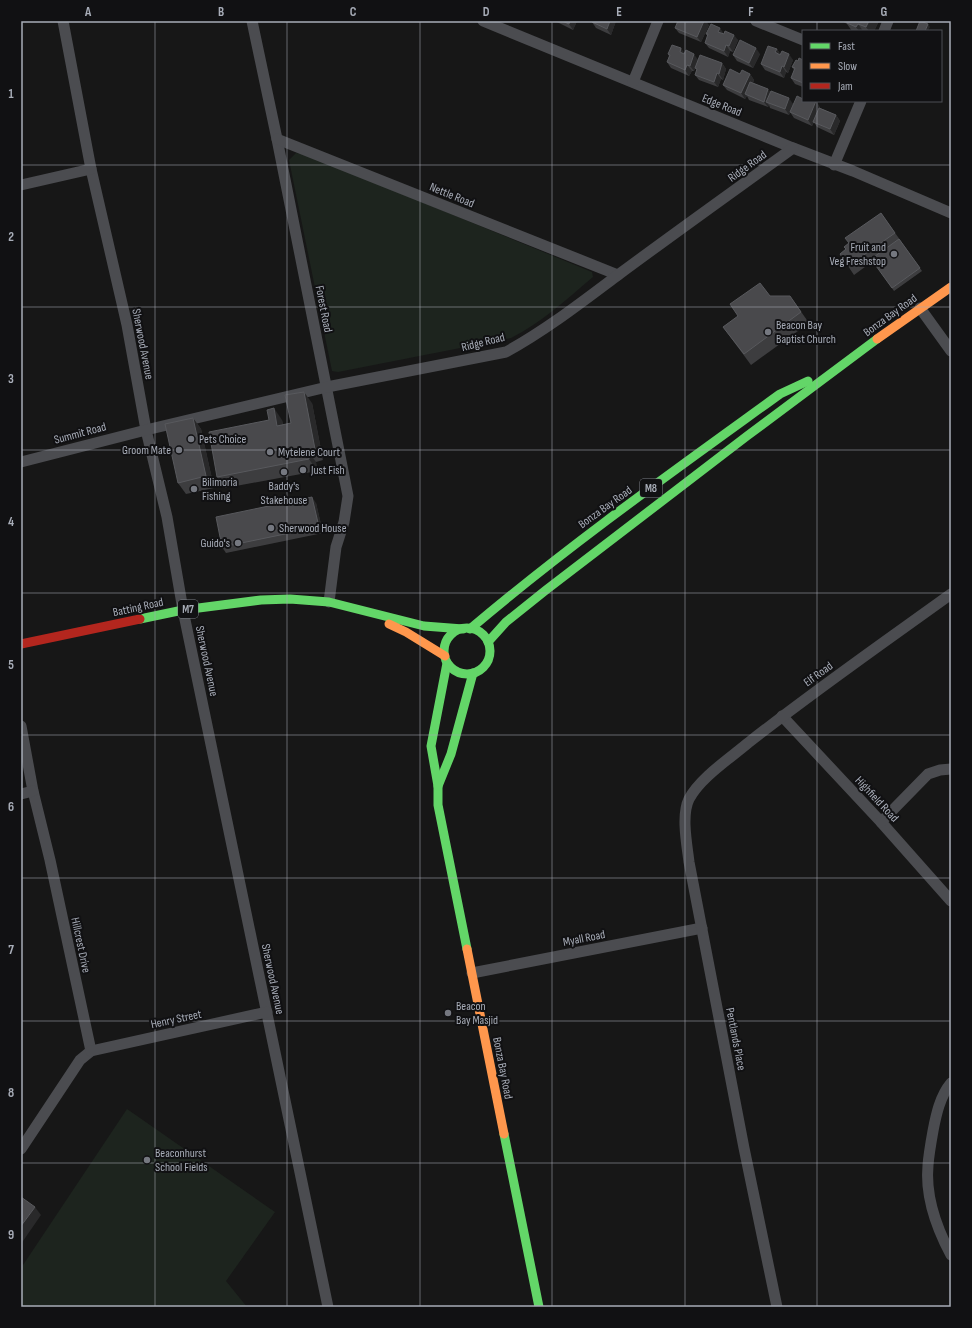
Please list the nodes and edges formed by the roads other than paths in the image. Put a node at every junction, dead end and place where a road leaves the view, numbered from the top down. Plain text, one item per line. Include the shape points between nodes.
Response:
1 (63, 21) edge
2 (252, 21) edge
3 (483, 21) edge
4 (658, 21) edge
5 (756, 21) edge
6 (802, 40) edge
7 (633, 82) junction
8 (861, 102) edge
9 (277, 139) junction
10 (793, 148) junction
11 (834, 164) junction
12 (91, 169) junction
13 (21, 185) edge
14 (951, 213) edge
15 (618, 275) junction
16 (951, 287) edge
17 (920, 308) junction
18 (951, 351) edge
19 (843, 364) junction
20 (326, 387) junction
21 (146, 430) junction
22 (21, 462) edge
23 (951, 594) edge
24 (328, 602) junction
25 (357, 609) junction
26 (183, 610) junction
27 (467, 629) junction
28 (488, 642) junction
29 (21, 644) edge
30 (446, 660) junction
31 (474, 673) junction
32 (782, 716) junction
33 (21, 726) edge
34 (951, 769) edge
35 (704, 780) joint
36 (438, 786) junction
37 (33, 791) junction
38 (21, 794) edge
39 (881, 822) junction
40 (951, 901) edge
41 (702, 928) junction
42 (472, 973) junction
43 (267, 1012) junction
44 (91, 1051) junction
45 (951, 1083) edge
46 (21, 1149) edge
47 (951, 1255) edge
48 (328, 1307) edge
49 (539, 1307) edge
50 (778, 1307) edge

1 - 12 street, Sherwood Avenue
2 - 9 street, Forest Road
3 - 7 street, Edge Road
4 - 7 street
5 - 6 street
7 - 10 street, Edge Road
8 - 11 street
9 - 15 street, Nettle Road
9 - 20 street, Forest Road
10 - 11 street, Edge Road
10 - 15 street, Ridge Road
11 - 14 street, Edge Road
12 - 13 street
12 - 21 street, Sherwood Avenue via 127,325
15 - 20 street, Ridge Road via 579,305 506,352
16 - 17 main road, Bonza Bay Road / M8
17 - 18 street
17 - 19 main road, Bonza Bay Road / M8
19 - 27 main road, Bonza Bay Road / M8 via 780,394 532,576
19 - 28 main road, Bonza Bay Road / M8 via 525,606
20 - 21 street, Ridge Road
20 - 24 street, Forest Road via 348,496 335,552
21 - 22 street, Summit Road
21 - 26 street, Sherwood Avenue via 167,517
23 - 32 street, Elf Road
24 - 25 main road, Batting Road / M7
24 - 26 main road, Batting Road / M7 via 261,600
25 - 27 main road, Batting Road via 424,626
25 - 30 main road, Batting Road via 406,632
26 - 29 main road, Batting Road / M7
26 - 43 street, Sherwood Avenue
27 - 28 main road via 477,631
27 - 30 main road via 456,631 450,636 444,649
28 - 31 main road via 490,649 486,664
30 - 31 main road via 458,672
30 - 36 main road, Bonza Bay Road via 431,746
31 - 36 main road, Bonza Bay Road via 451,754
32 - 35 street, Elf Road
32 - 39 street, Highfield Road
33 - 37 street, Hillcrest Drive
34 - 39 street via 928,774
35 - 41 street, Pentlands Place via 697,787 686,808 689,862
36 - 42 main road, Bonza Bay Road via 439,811
37 - 38 street
37 - 44 street, Hillcrest Drive
39 - 40 street, Highfield Road
41 - 42 street, Myall Road
41 - 50 street, Pentlands Place via 744,1148
42 - 49 main road, Bonza Bay Road
43 - 44 street, Henry Street
43 - 48 street, Sherwood Avenue
44 - 46 street via 80,1060
45 - 47 street via 938,1110 928,1166 930,1205 940,1235

